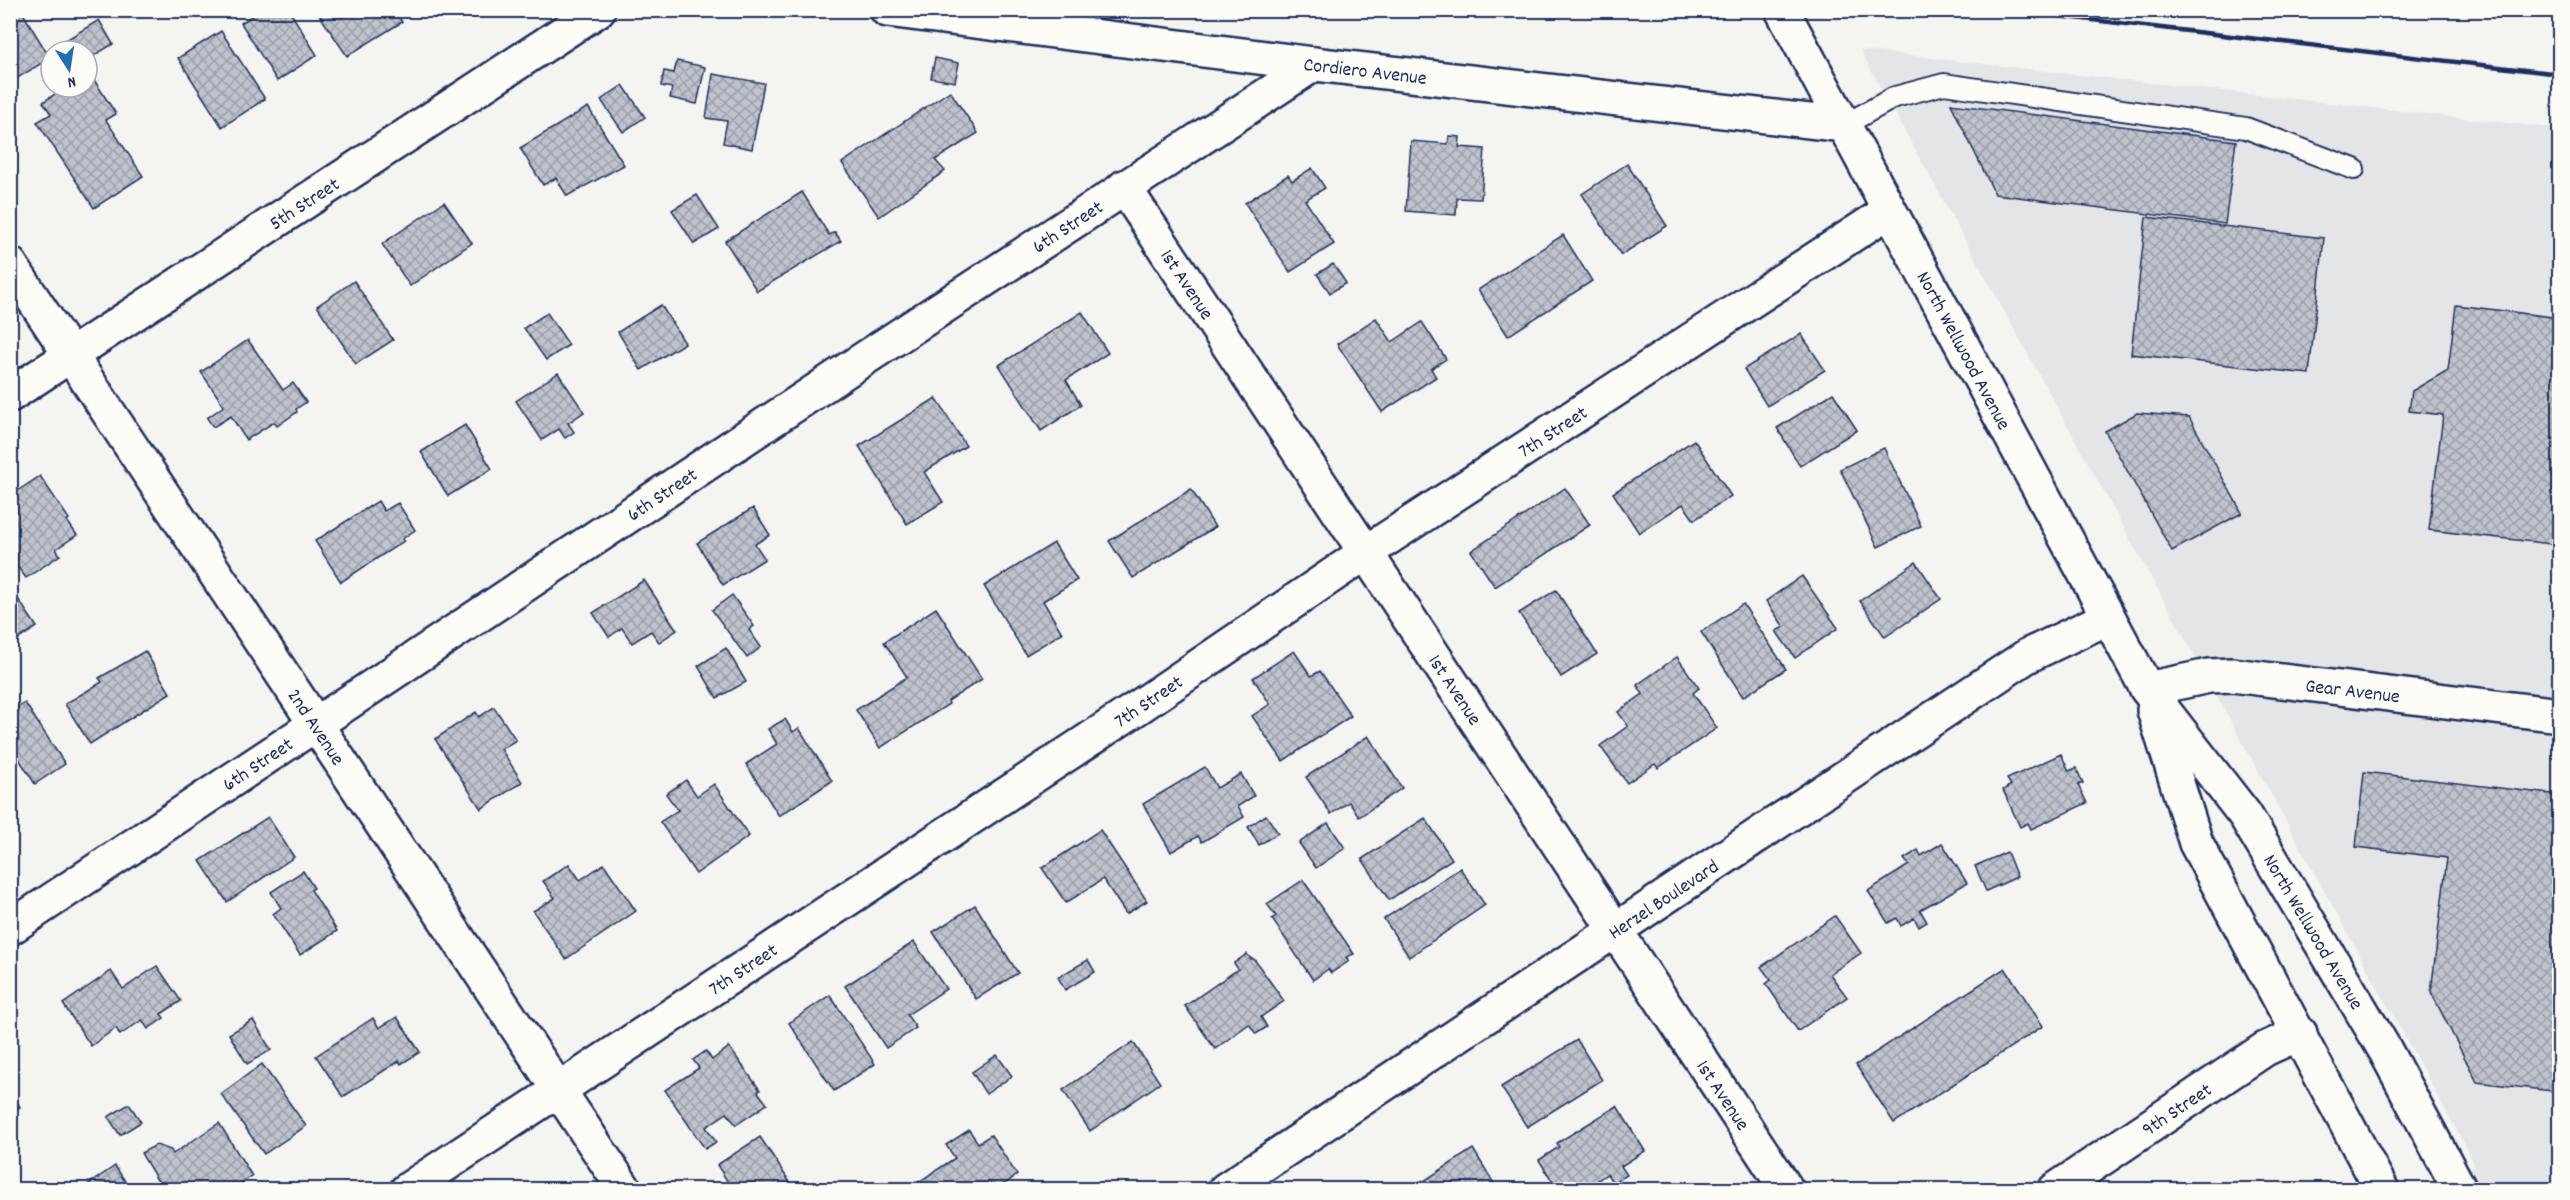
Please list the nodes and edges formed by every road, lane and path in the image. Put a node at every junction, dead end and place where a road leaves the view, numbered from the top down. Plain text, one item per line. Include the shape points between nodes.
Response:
1 (598, 10) edge
2 (887, 10) edge
3 (1782, 10) edge
4 (1314, 64) junction
5 (1844, 126) junction
6 (2354, 169) dead end
7 (1124, 187) junction
8 (1889, 211) junction
9 (10, 264) edge
10 (71, 354) junction
11 (10, 395) edge
12 (1365, 553) junction
13 (2107, 618) junction
14 (2147, 689) junction
15 (2559, 715) edge
16 (315, 726) junction
17 (10, 928) edge
18 (1613, 930) junction
19 (2300, 1033) junction
20 (559, 1090) junction
21 (407, 1190) edge
22 (625, 1190) edge
23 (1225, 1190) edge
24 (1786, 1190) edge
25 (2055, 1190) edge
26 (2382, 1190) edge
27 (2460, 1190) edge

1 - 10 street, 5th Street
2 - 4 street, Cordiero Avenue
3 - 5 street, North Wellwood Avenue
4 - 5 street, Cordiero Avenue
4 - 7 street, 6th Street
5 - 6 lane via 1895,97 1944,84 2246,128
5 - 8 street, North Wellwood Avenue
7 - 12 street, 1st Avenue
7 - 16 street, 6th Street
8 - 12 street, 7th Street
8 - 13 street, North Wellwood Avenue
9 - 10 street, 2nd Avenue
10 - 11 street, 5th Street
10 - 16 street, 2nd Avenue
12 - 18 street, 1st Avenue
12 - 20 street, 7th Street
13 - 14 street, North Wellwood Avenue
13 - 18 street, Herzel Boulevard via 2027,656
14 - 15 street, Gear Avenue via 2209,675 2232,675
14 - 19 street, North Wellwood Avenue via 2196,843
14 - 27 street, North Wellwood Avenue via 2245,815 2385,1050
16 - 17 street, 6th Street
16 - 20 street, 2nd Avenue
18 - 23 street, Herzel Boulevard
18 - 24 street, 1st Avenue
19 - 25 street, 9th Street via 2257,1054
19 - 26 street, North Wellwood Avenue
20 - 21 street, 7th Street
20 - 22 street, 2nd Avenue

